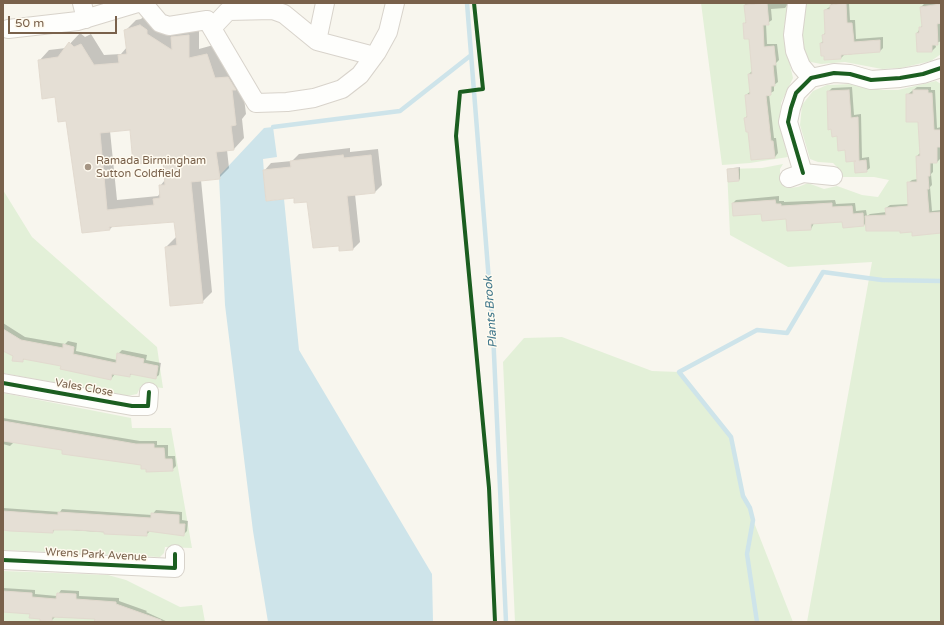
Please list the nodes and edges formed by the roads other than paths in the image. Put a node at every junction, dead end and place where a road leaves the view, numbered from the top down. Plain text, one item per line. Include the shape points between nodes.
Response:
1 (138, 3) edge
2 (143, 3) edge
3 (325, 3) edge
4 (395, 3) edge
5 (797, 3) edge
6 (113, 7) edge
7 (84, 11) edge
8 (291, 11) edge
9 (212, 28) junction
10 (8, 29) dead end
11 (317, 41) junction
12 (374, 56) junction
13 (941, 68) edge
14 (811, 78) junction
15 (833, 176) dead end
16 (3, 383) edge
17 (148, 406) dead end
18 (3, 560) edge
19 (175, 568) dead end

1 - 6 street
2 - 9 street via 160,23 169,26 207,20
3 - 11 street
4 - 12 street via 388,32
5 - 14 street via 793,35 795,51 801,66
6 - 7 street
7 - 10 street via 78,21
8 - 9 street via 284,14 273,10 228,11
8 - 11 street
9 - 12 street via 256,103 314,98 342,89 360,75
11 - 12 street
13 - 14 street via 900,78 871,80 834,73
14 - 15 street via 796,93 788,122 796,175
16 - 17 street, Vales Close via 132,406
18 - 19 street, Wrens Park Avenue

